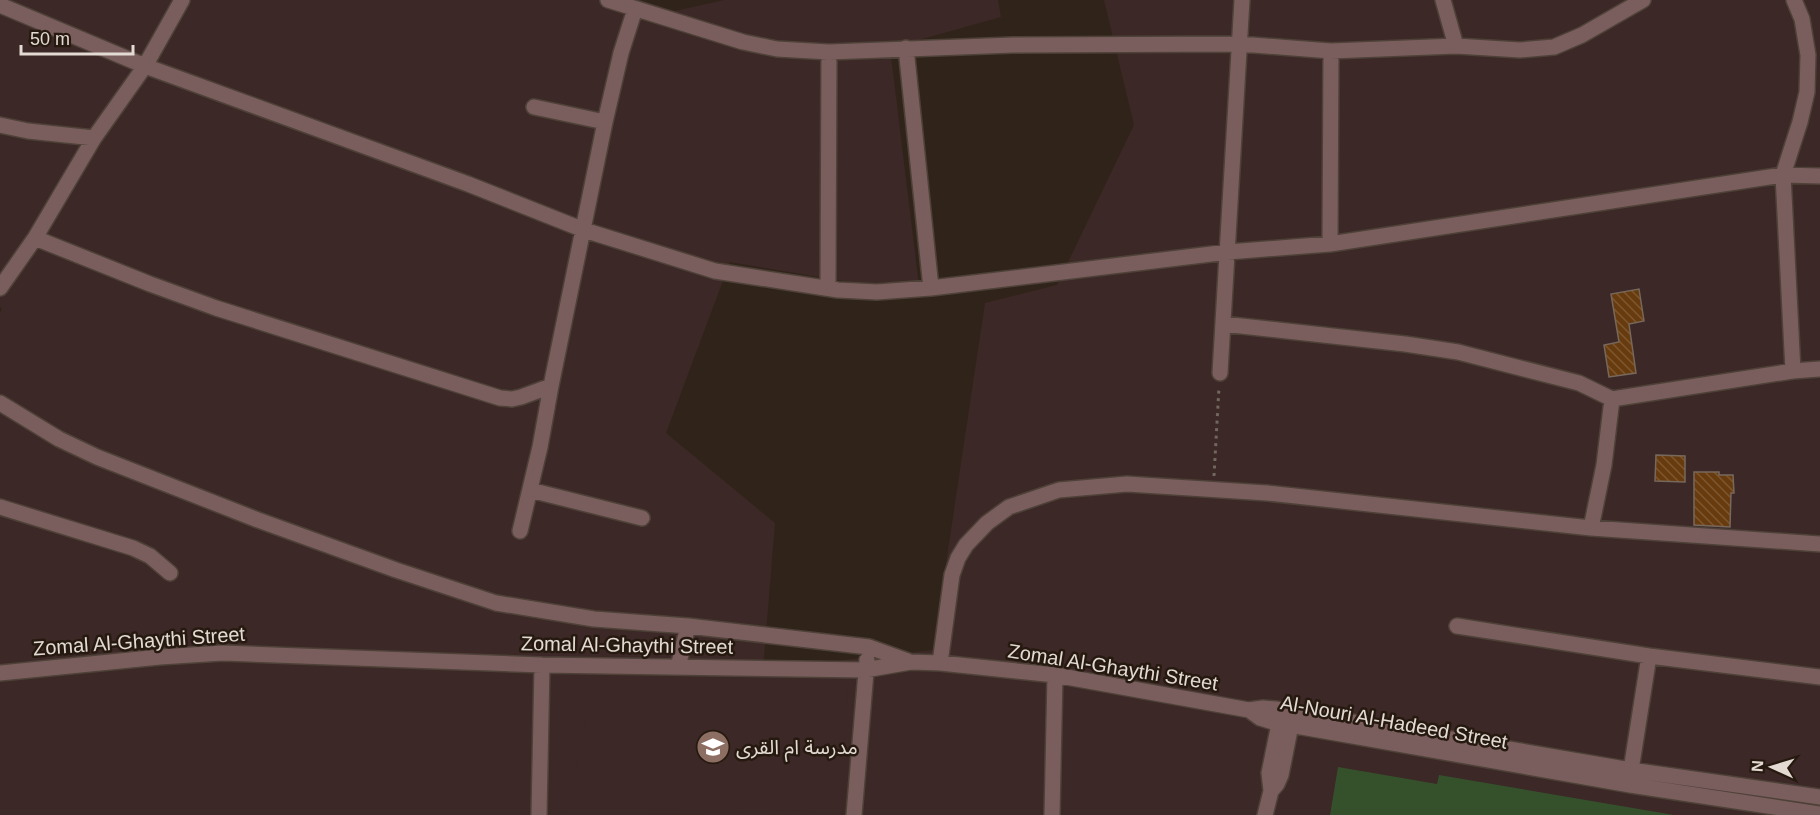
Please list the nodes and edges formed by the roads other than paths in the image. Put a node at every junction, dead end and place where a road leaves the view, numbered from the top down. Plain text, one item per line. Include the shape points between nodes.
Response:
1 (182, 0) edge
2 (608, 0) edge
3 (1242, 0) edge
4 (1443, 0) edge
5 (1643, 0) edge
6 (1794, 0) edge
7 (0, 5) edge
8 (635, 9) junction
9 (1240, 44) junction
10 (1456, 46) junction
11 (906, 48) junction
12 (1331, 51) junction
13 (829, 52) junction
14 (145, 66) junction
15 (534, 107) dead end
16 (605, 122) junction
17 (0, 125) edge
18 (94, 138) junction
19 (1783, 175) junction
20 (1820, 176) edge
21 (584, 230) junction
22 (34, 238) junction
23 (1330, 244) junction
24 (1228, 252) junction
25 (0, 288) edge
26 (828, 288) junction
27 (931, 288) junction
28 (1223, 324) junction
29 (1820, 369) edge
30 (1793, 371) junction
31 (1220, 373) road end
32 (551, 386) junction
33 (1611, 399) junction
34 (0, 403) edge
35 (530, 490) junction
36 (0, 507) edge
37 (642, 519) dead end
38 (1591, 528) junction
39 (520, 531) dead end
40 (1820, 544) edge
41 (170, 573) dead end
42 (688, 626) junction
43 (1457, 626) dead end
44 (869, 647) junction
45 (1649, 656) junction
46 (911, 662) junction
47 (939, 663) junction
48 (542, 665) junction
49 (678, 667) junction
50 (865, 670) junction
51 (0, 673) edge
52 (1055, 675) junction
53 (1820, 677) edge
54 (1249, 710) joint
55 (1286, 718) junction
56 (1631, 770) junction
57 (1820, 797) edge
58 (1820, 814) edge
59 (538, 815) edge
60 (854, 815) edge
61 (1052, 815) edge
62 (1265, 815) edge

1 - 14 street
2 - 8 street
3 - 9 street
4 - 10 street
5 - 10 street via 1554,47 1520,50
6 - 19 street via 1802,19 1808,55 1806,92
7 - 14 street
8 - 13 street via 754,45
8 - 16 street
9 - 11 street
9 - 12 street
9 - 24 street
10 - 12 street
11 - 13 street
11 - 27 street
12 - 23 street
13 - 26 street
14 - 18 street
14 - 21 street
15 - 16 street
16 - 21 street
17 - 18 street
18 - 22 street
19 - 20 street
19 - 23 street
19 - 30 street
21 - 26 street via 715,272
21 - 32 street
22 - 25 street
22 - 32 street via 186,298 501,398 521,397
23 - 24 street
24 - 27 street
24 - 28 street
26 - 27 street via 877,292
28 - 31 street
28 - 33 street via 1458,352 1579,383
29 - 30 street
30 - 33 street
32 - 35 street
33 - 38 street via 1604,465
34 - 42 street via 58,439 98,458 258,520 496,603 594,619
35 - 37 street
35 - 39 street
36 - 41 street via 133,548
38 - 40 street
38 - 47 street via 1213,490 1127,484 1059,490 1009,507 966,545 952,575
42 - 44 street
42 - 49 street
43 - 45 street
44 - 46 street
44 - 50 street
45 - 53 street
45 - 56 street
46 - 47 street, Zomal Al-Ghaythi Street
46 - 50 street, Zomal Al-Ghaythi Street
47 - 52 street, Zomal Al-Ghaythi Street
48 - 49 street, Zomal Al-Ghaythi Street
48 - 51 street, Zomal Al-Ghaythi Street via 223,653
48 - 59 street
49 - 50 street, Zomal Al-Ghaythi Street
50 - 60 street
52 - 54 street, Zomal Al-Ghaythi Street
52 - 61 street
54 - 55 street, Al-Nouri Al-Hadeed Street via 1260,718
55 - 56 street, Al-Nouri Al-Hadeed Street
55 - 58 street, Al-Nouri Al-Hadeed Street via 1630,785
55 - 62 street via 1269,772 1271,791
56 - 57 street, Al-Nouri Al-Hadeed Street

